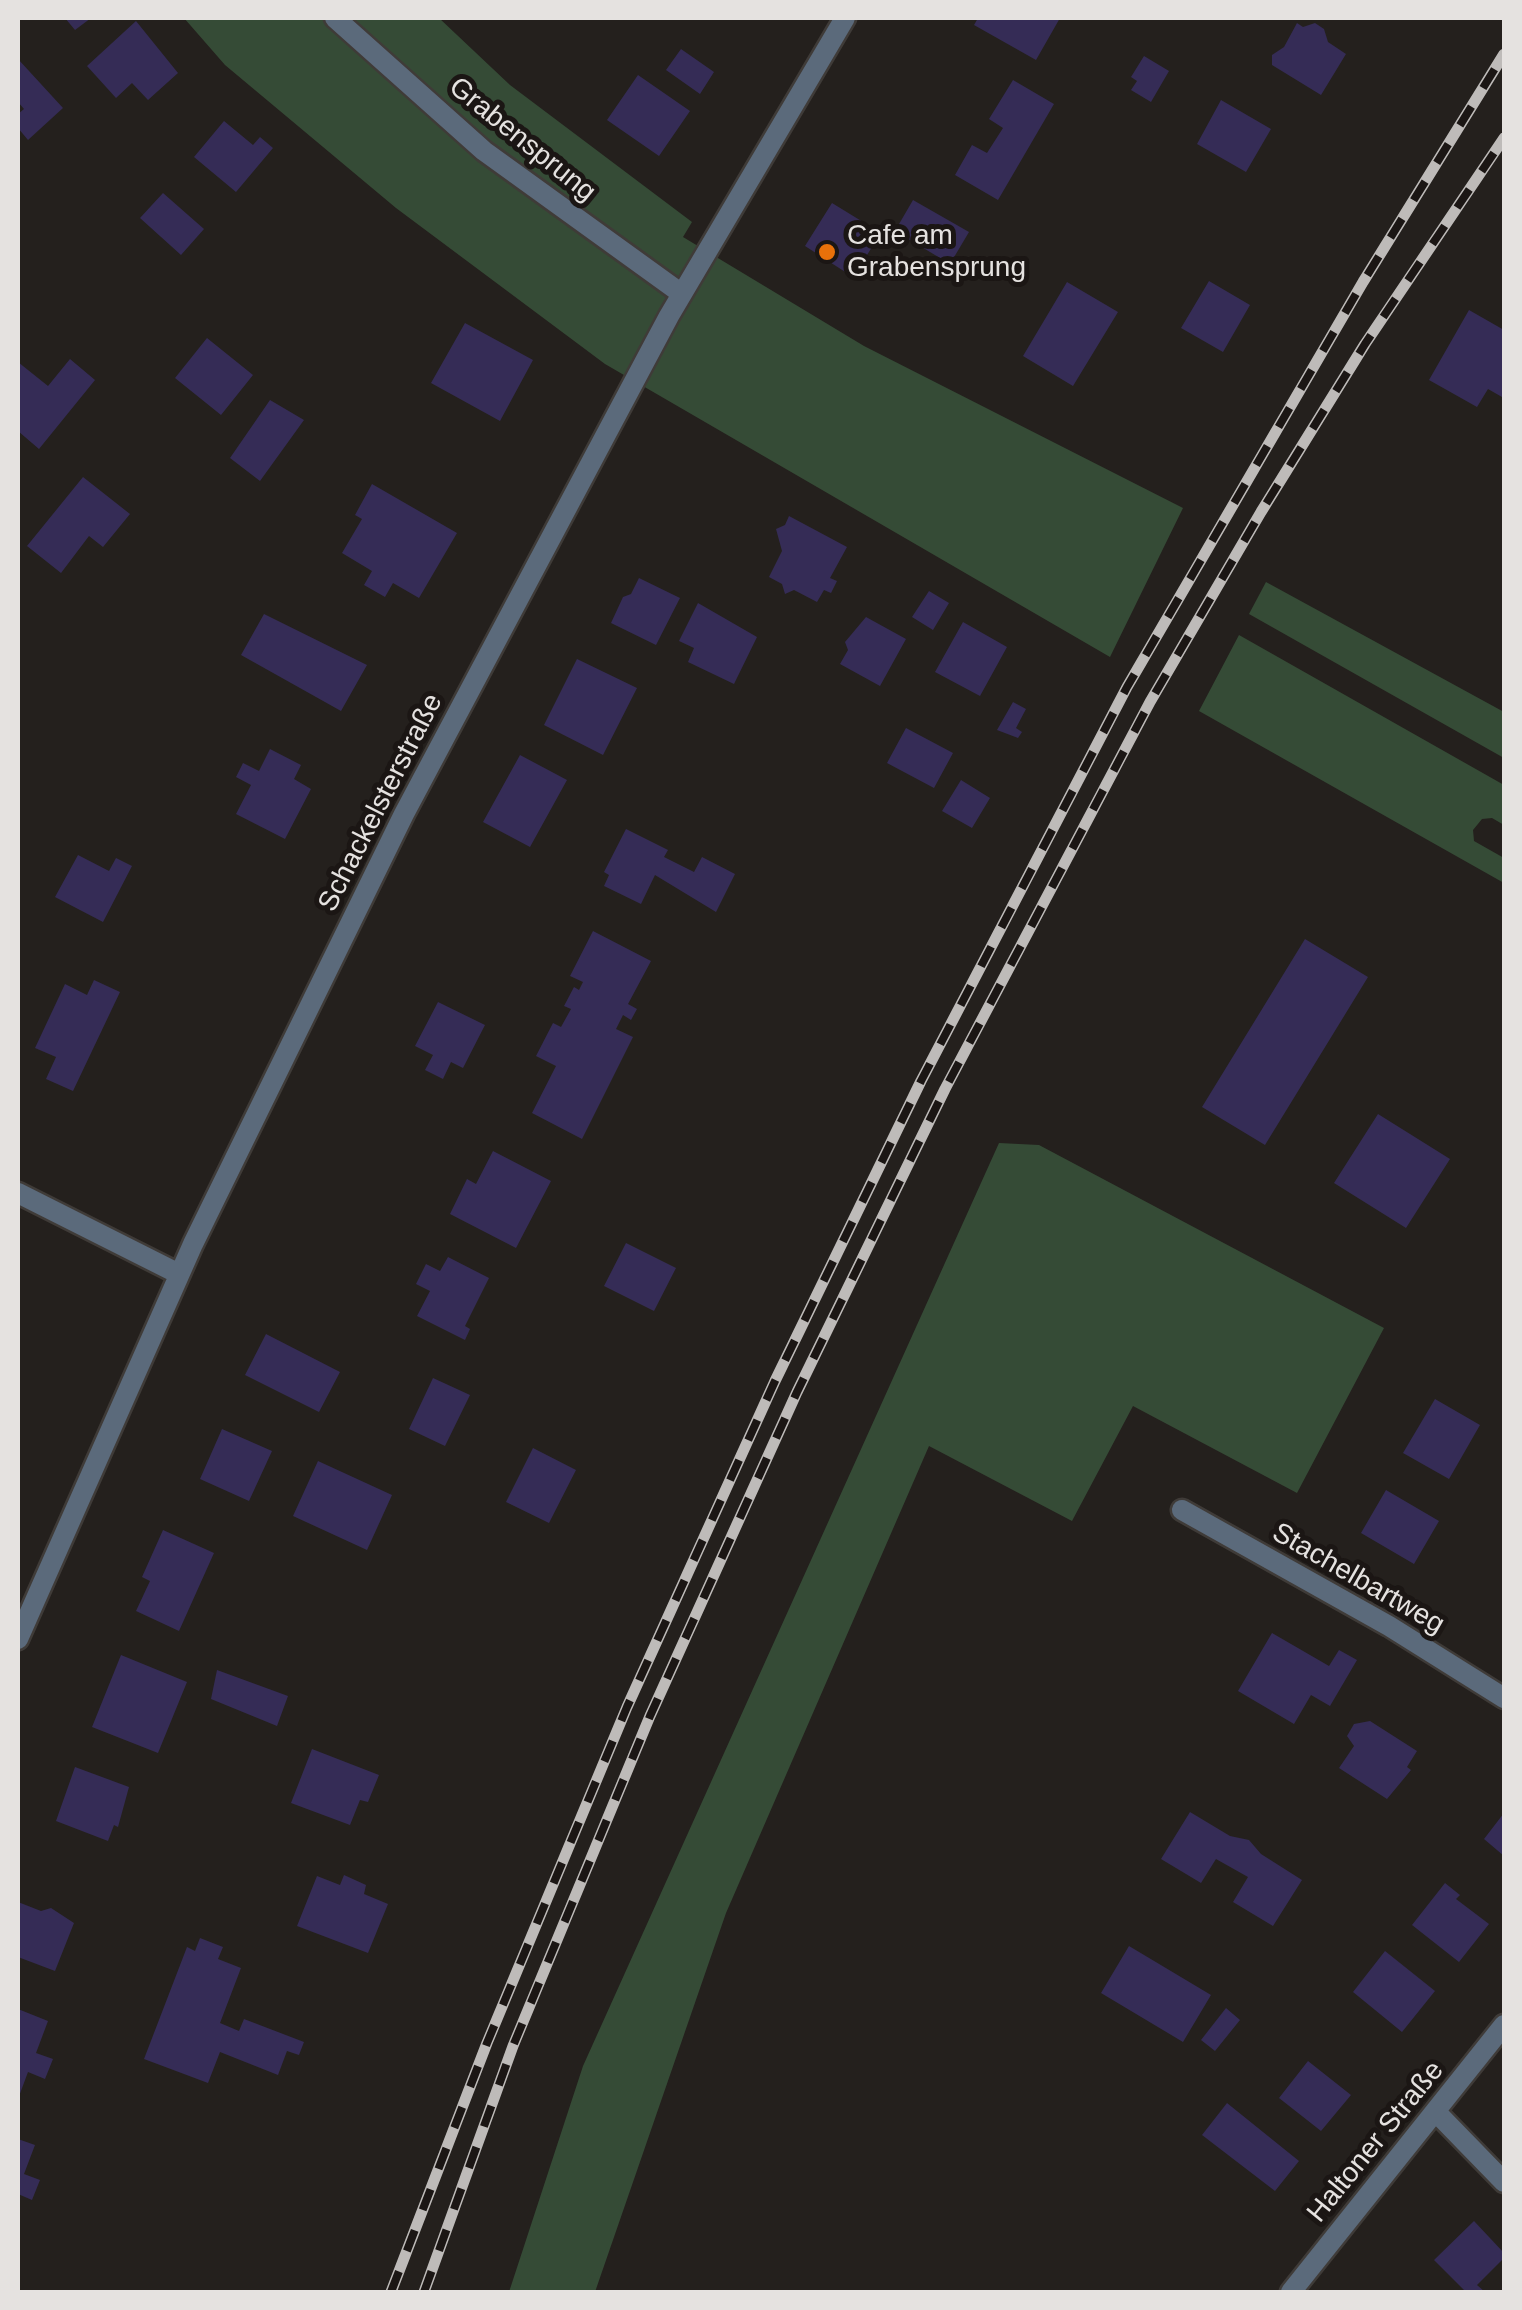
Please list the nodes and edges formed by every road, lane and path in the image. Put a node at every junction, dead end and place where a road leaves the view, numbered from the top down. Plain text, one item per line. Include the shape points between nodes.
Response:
1 (335, 18) edge
2 (844, 18) edge
3 (682, 294) junction
4 (18, 1193) edge
5 (179, 1274) junction
6 (1182, 1510) dead end
7 (18, 1640) edge
8 (1504, 1698) edge
9 (1504, 2026) edge
10 (1436, 2112) junction
11 (1504, 2182) edge
12 (1291, 2292) edge

1 - 3 street, Grabensprung via 484,151
2 - 3 street, Schackelsterstraße
3 - 5 street, Schackelsterstraße via 404,814
4 - 5 street
5 - 7 street, Schackelsterstraße
6 - 8 street, Stachelbartweg
9 - 10 street, Haltoner Straße
10 - 11 street
10 - 12 street, Haltoner Straße

